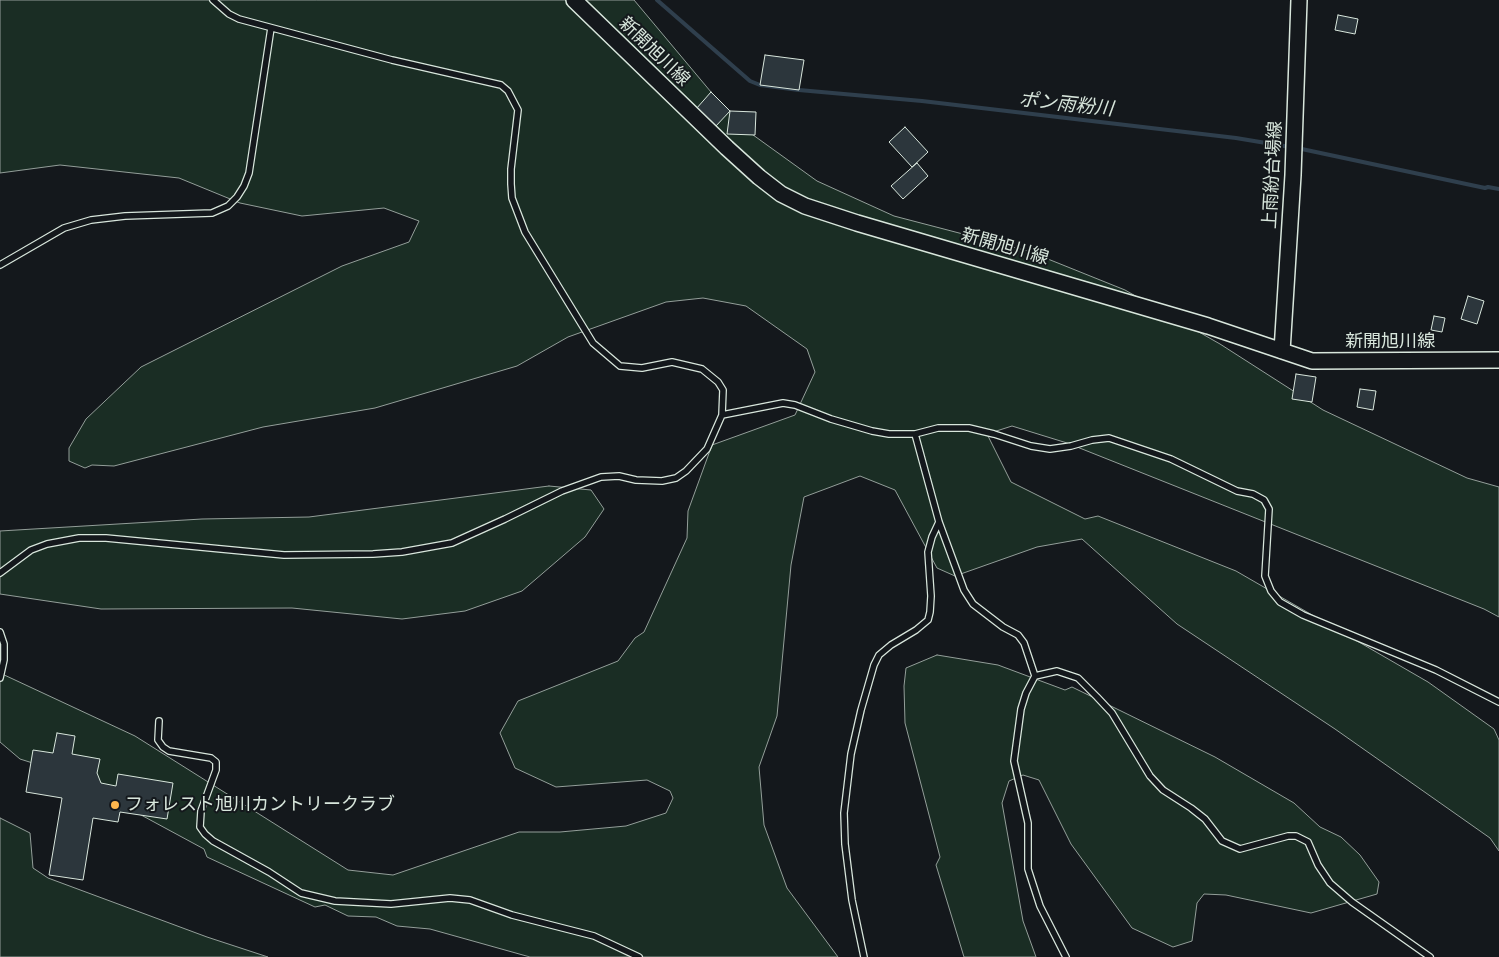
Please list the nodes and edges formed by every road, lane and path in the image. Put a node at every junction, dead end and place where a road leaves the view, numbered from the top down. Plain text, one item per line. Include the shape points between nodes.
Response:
1 (213, 0) edge
2 (574, 0) edge
3 (1298, 0) edge
4 (271, 28) junction
5 (0, 265) edge
6 (1282, 351) junction
7 (1499, 360) edge
8 (722, 415) junction
9 (915, 434) junction
10 (939, 522) junction
11 (0, 573) edge
12 (0, 632) edge
13 (1035, 676) junction
14 (0, 678) edge
15 (1499, 702) edge
16 (159, 721) dead end
17 (639, 957) edge
18 (864, 957) edge
19 (1066, 957) edge
20 (1430, 957) edge

1 - 4 lane via 239,19
2 - 6 main road, 新開旭川線 via 727,148 781,194 805,206
3 - 6 main road, 上雨紛台場線 via 1293,175
4 - 5 lane via 249,173 241,192 228,206 212,212 91,220 64,228
4 - 8 lane via 501,85 508,91 518,110 512,198 525,232 593,343 620,366 642,368 672,362 702,369 723,390
6 - 7 main road, 新開旭川線 via 1312,361
8 - 9 lane via 783,403 872,431
8 - 11 lane via 707,448 676,478 662,481 601,477 562,491 452,543 402,552 284,555 80,538 30,550
9 - 10 lane
9 - 15 lane via 938,428 969,428 1031,446 1050,448 1109,438 1171,459 1237,491 1253,494 1264,500 1269,509 1265,576 1270,591 1280,602 1303,615 1436,670
10 - 13 lane via 964,590 973,604 1018,635
10 - 18 lane via 928,552 931,596 928,620 879,655 851,754 844,813 845,844
12 - 14 lane via 4,660
13 - 19 lane via 1021,709 1014,761 1028,823 1028,869 1040,906
13 - 20 lane via 1057,671 1078,678 1112,712 1150,776 1163,790 1205,820 1222,841 1240,849 1288,836 1308,842 1330,883
16 - 17 lane via 158,740 163,747 216,762 201,811 200,827 205,834 301,893 334,901 391,904 450,898 470,900 512,915 594,936

